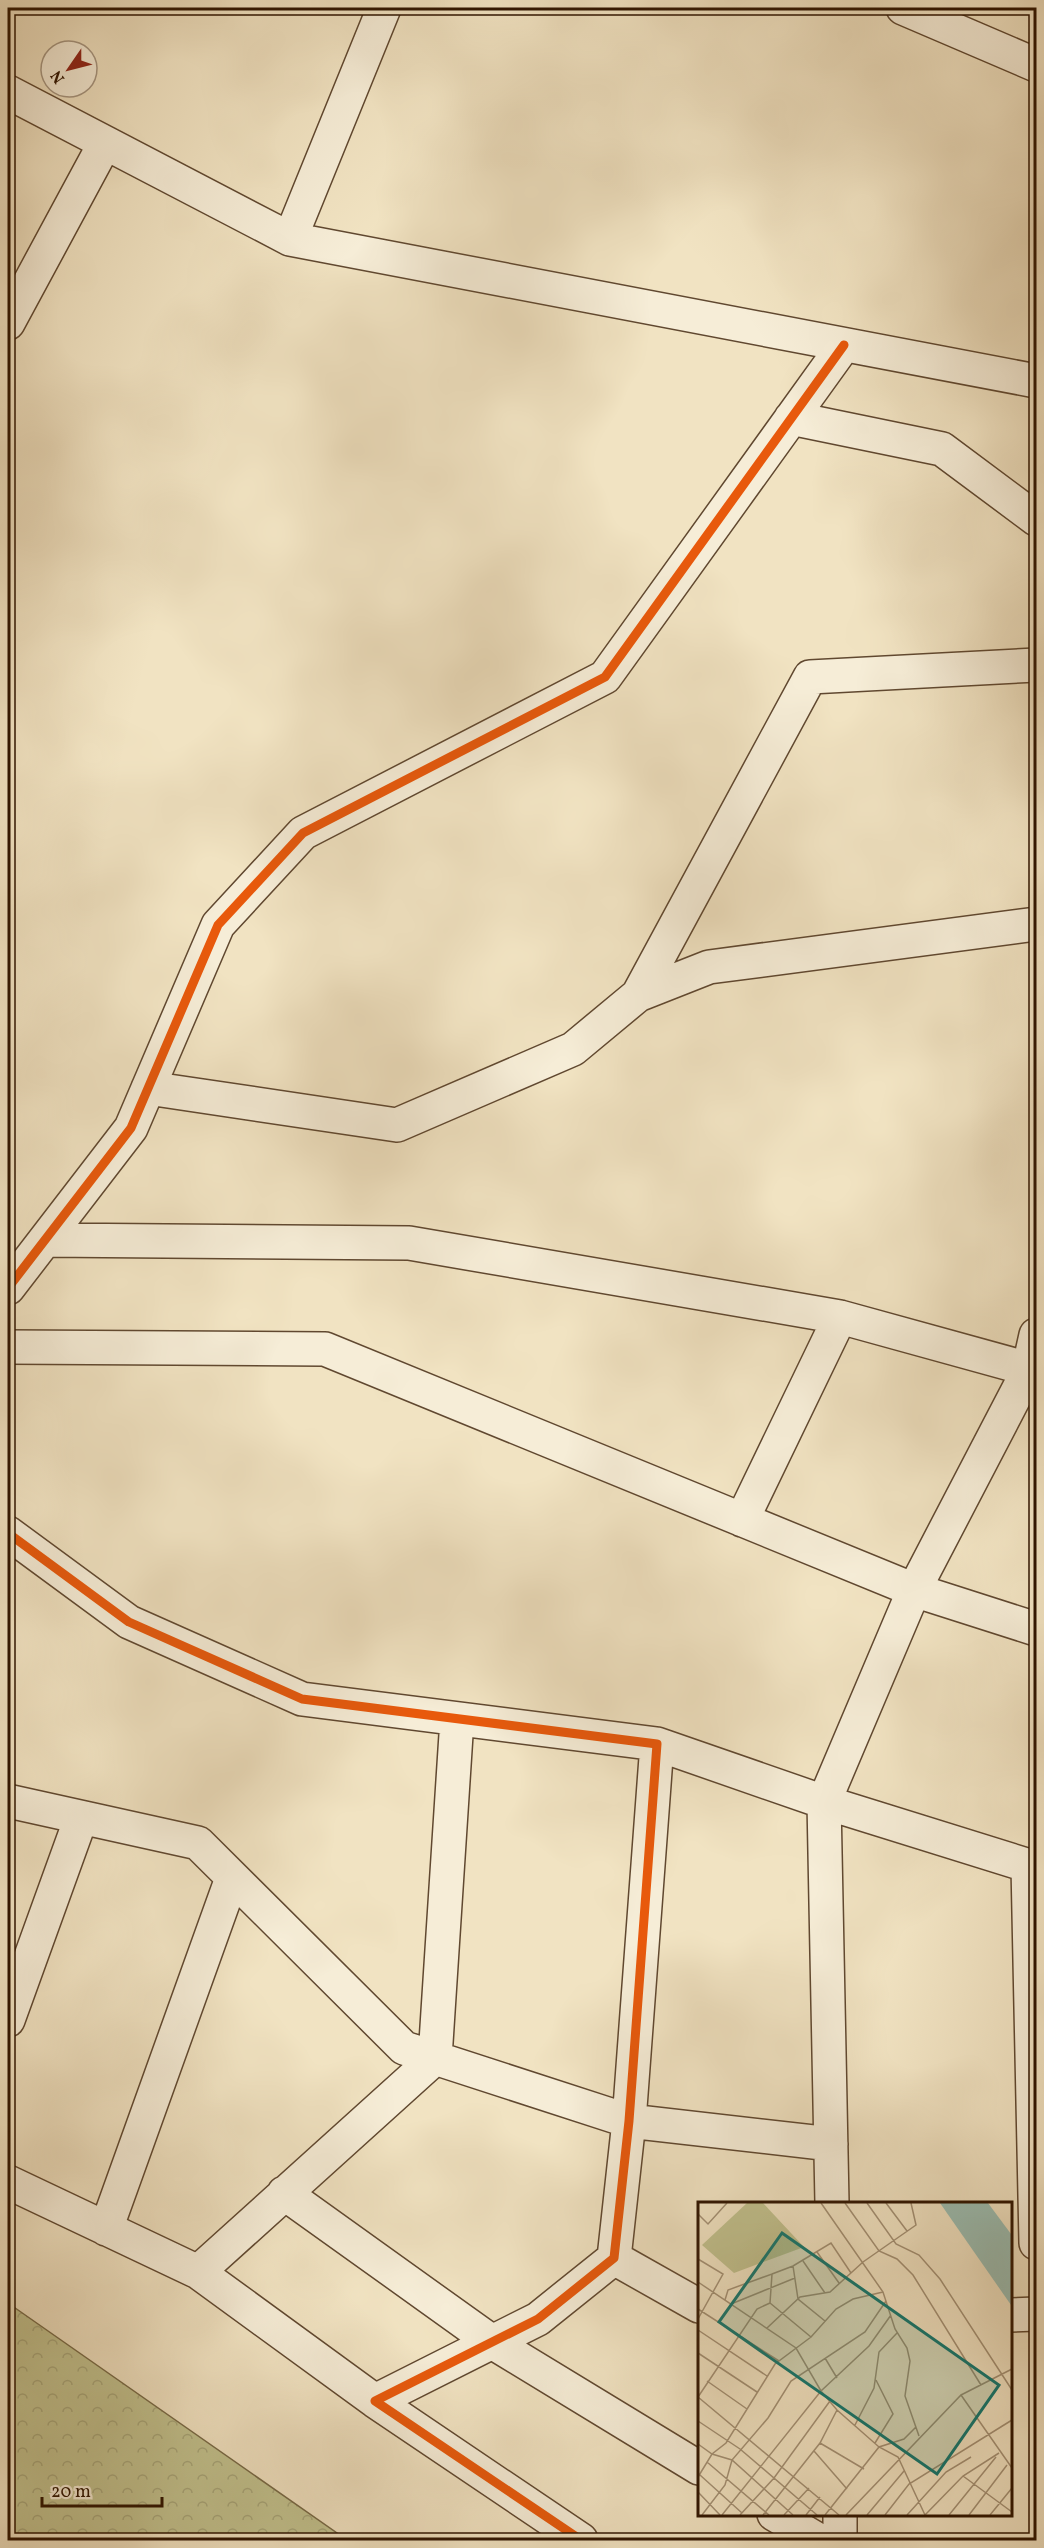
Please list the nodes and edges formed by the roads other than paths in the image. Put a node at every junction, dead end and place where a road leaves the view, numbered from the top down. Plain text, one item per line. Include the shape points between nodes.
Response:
1 (384, 8) edge
2 (903, 8) edge
3 (1036, 64) edge
4 (8, 92) edge
5 (105, 142) junction
6 (290, 239) junction
7 (8, 323) edge
8 (844, 345) junction
9 (1036, 381) edge
10 (791, 418) junction
11 (1036, 519) edge
12 (1036, 665) edge
13 (1036, 924) edge
14 (638, 995) junction
15 (148, 1088) junction
16 (45, 1240) junction
17 (8, 1288) edge
18 (840, 1317) junction
19 (1036, 1335) edge
20 (8, 1347) edge
21 (1032, 1371) edge
22 (742, 1520) junction
23 (8, 1533) edge
24 (914, 1590) junction
25 (1036, 1629) edge
26 (457, 1719) junction
27 (657, 1744) junction
28 (8, 1801) edge
29 (824, 1802) junction
30 (81, 1818) junction
31 (1032, 1867) edge
32 (232, 1878) junction
33 (8, 2020) edge
34 (435, 2058) junction
35 (629, 2121) junction
36 (831, 2144) junction
37 (8, 2182) edge
38 (285, 2193) junction
39 (832, 2202) edge
40 (106, 2229) junction
41 (1036, 2243) edge
42 (614, 2258) junction
43 (198, 2272) junction
44 (698, 2305) edge
45 (1036, 2314) edge
46 (1011, 2315) edge
47 (492, 2342) junction
48 (375, 2401) junction
49 (698, 2467) edge
50 (776, 2515) edge
51 (840, 2515) edge
52 (581, 2541) edge
53 (818, 2541) edge
54 (840, 2541) edge

1 - 6 street
2 - 3 street
4 - 5 street
5 - 6 street
5 - 7 street
6 - 8 street
8 - 9 street
8 - 10 street
10 - 11 street via 942,449
10 - 15 street via 605,677 303,833 218,925
12 - 14 street via 810,677
13 - 14 street via 709,967
14 - 15 street via 573,1049 397,1125
15 - 16 street via 131,1128
16 - 17 street
16 - 18 street via 409,1243
18 - 21 street
18 - 22 street
19 - 21 street
20 - 22 street via 325,1349
21 - 24 street
22 - 24 street
23 - 26 street via 129,1622 302,1699
24 - 25 street
24 - 29 street
26 - 27 street
26 - 34 street
27 - 29 street
27 - 35 street
28 - 30 street
29 - 31 street
29 - 36 street
30 - 32 street via 198,1843
30 - 33 street
31 - 41 street
32 - 34 street via 404,2048
32 - 40 street
34 - 35 street
34 - 38 street
35 - 36 street
35 - 42 street
36 - 39 street
37 - 40 street
38 - 43 street
38 - 47 street
40 - 43 street
42 - 44 street
42 - 47 street via 538,2319
43 - 48 street
45 - 46 street
47 - 48 street
47 - 49 street
48 - 52 street
50 - 53 street
51 - 54 street

